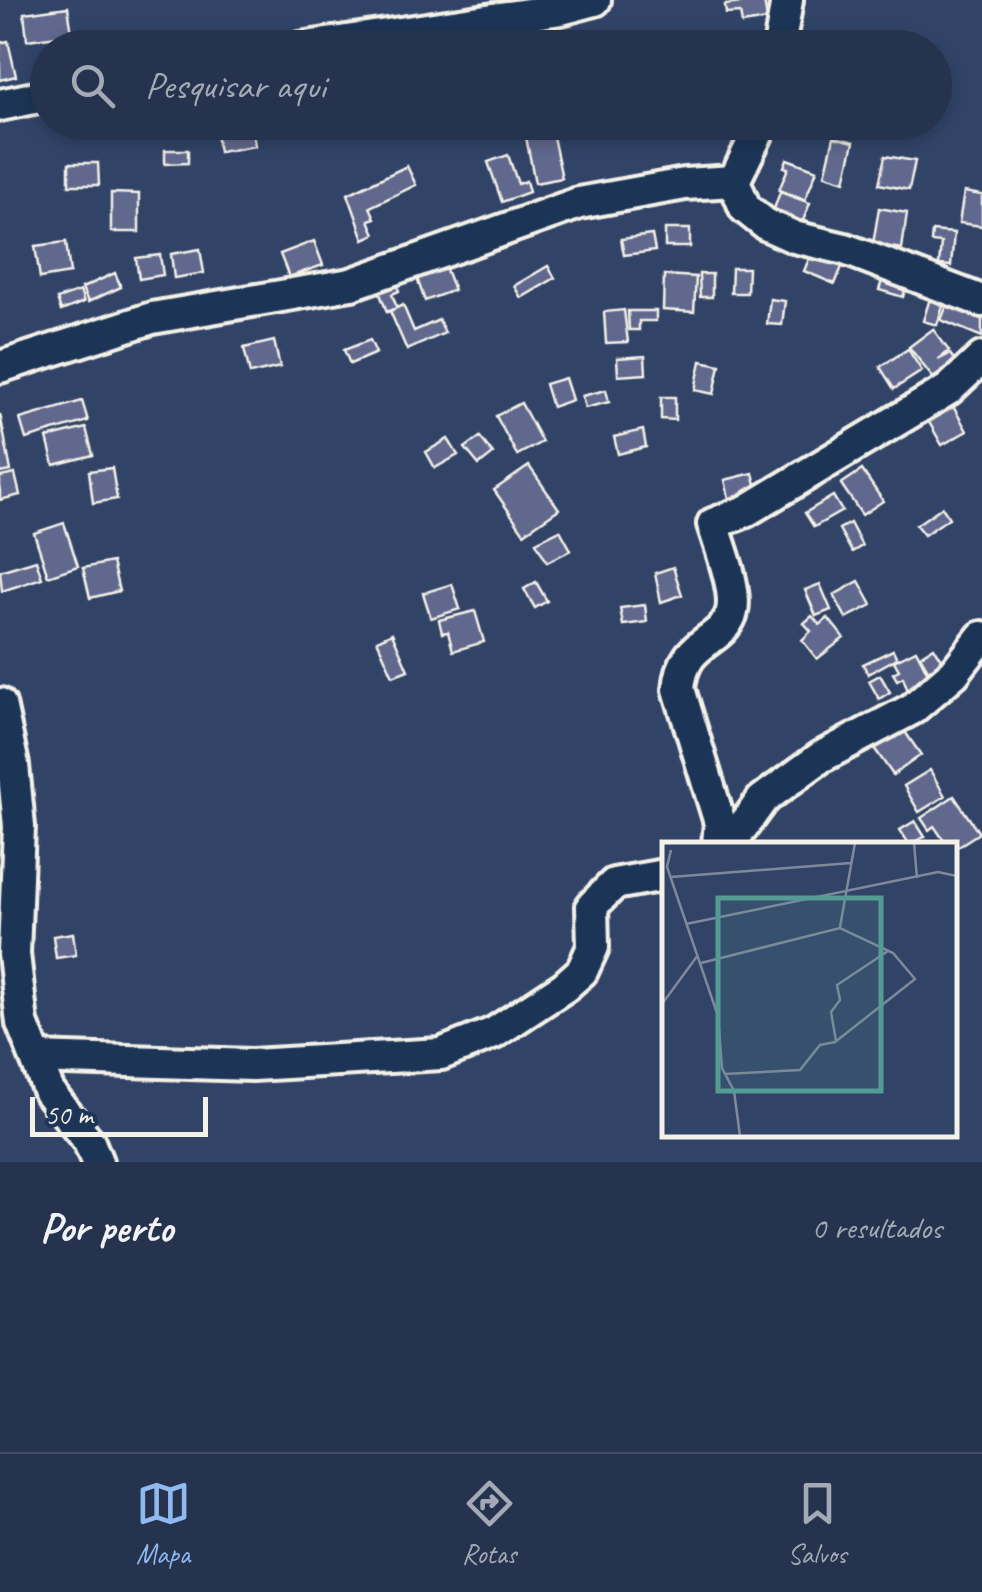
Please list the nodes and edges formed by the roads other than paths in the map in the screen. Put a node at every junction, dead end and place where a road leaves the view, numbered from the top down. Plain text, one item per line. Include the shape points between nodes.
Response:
1 (594, 0) edge
2 (787, 0) edge
3 (417, 30) edge
4 (782, 30) edge
5 (30, 98) edge
6 (0, 106) edge
7 (754, 140) edge
8 (734, 181) junction
9 (982, 301) edge
10 (982, 358) edge
11 (0, 367) edge
12 (982, 637) edge
13 (0, 704) edge
14 (718, 842) edge
15 (731, 842) edge
16 (662, 875) edge
17 (36, 1058) junction
18 (97, 1162) edge

1 - 3 street
2 - 4 street
5 - 6 street
7 - 8 street
8 - 9 street via 746,208 765,224
8 - 11 street via 579,203 351,284 152,318
10 - 14 street via 949,388 714,524 733,596 731,614 694,650 679,689 720,823
12 - 15 street via 954,673 912,709 821,757 762,800
13 - 17 street via 19,826 16,987
16 - 17 street via 614,884 592,906 593,947 564,988 494,1033 441,1054 252,1066
17 - 18 street via 49,1092

